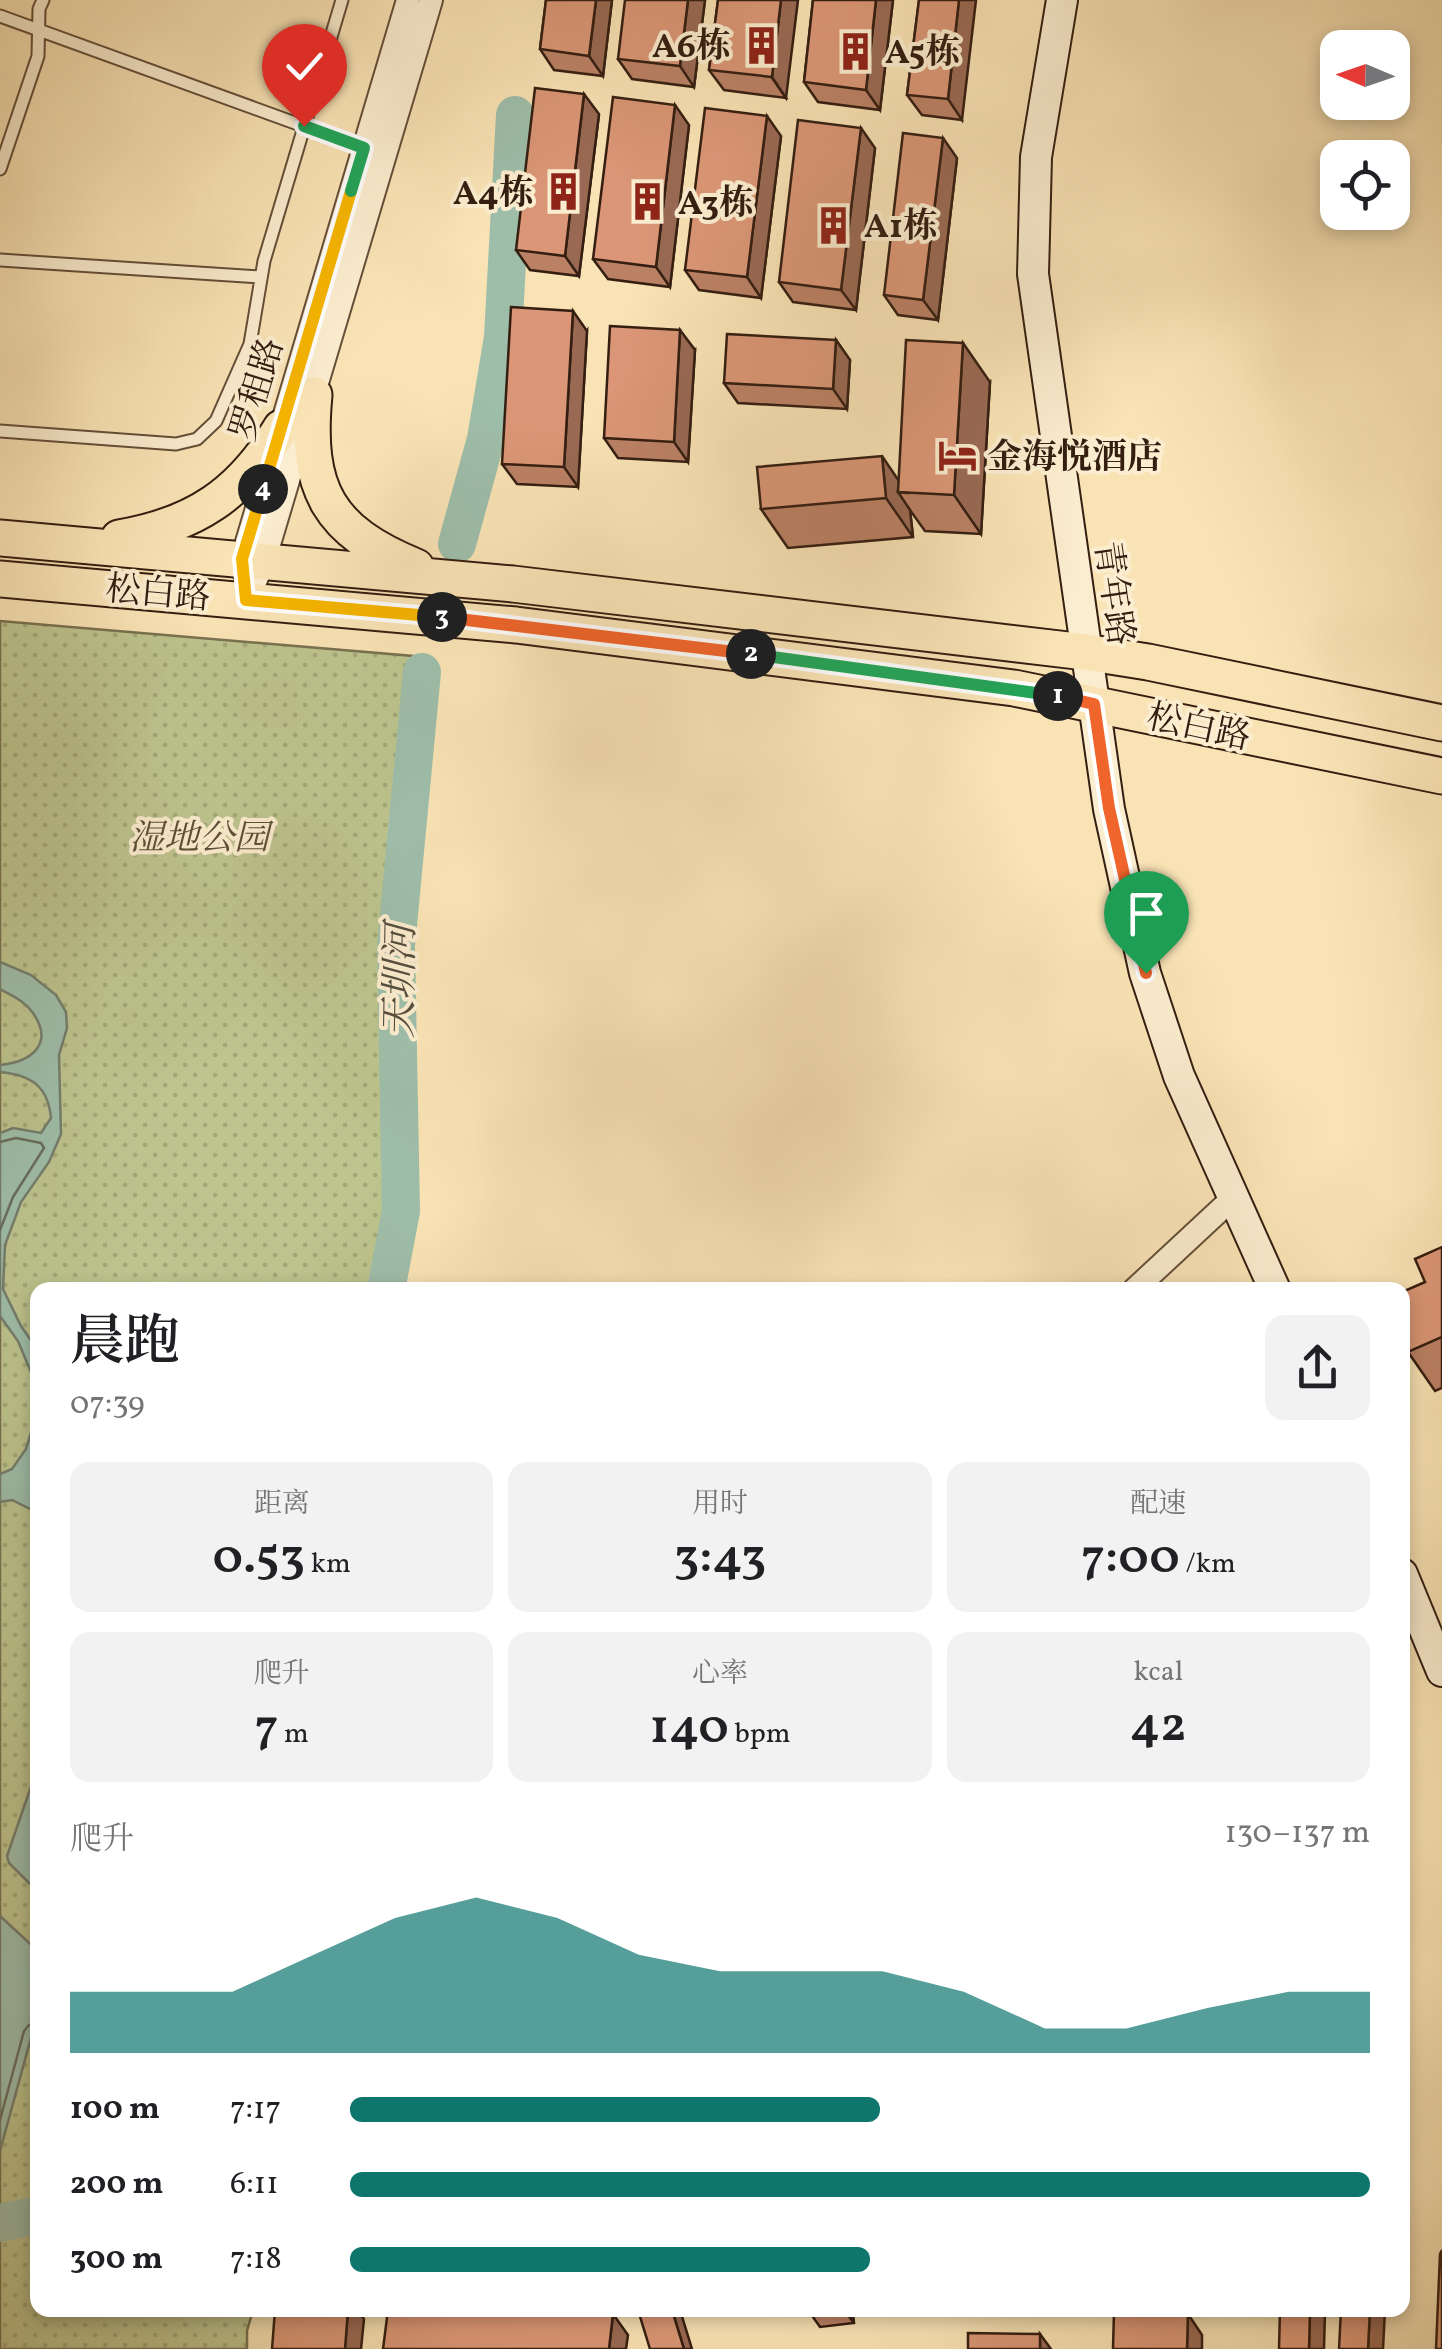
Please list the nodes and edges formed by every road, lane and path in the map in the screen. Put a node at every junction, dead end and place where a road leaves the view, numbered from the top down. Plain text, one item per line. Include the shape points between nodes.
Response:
1 (42, 0) edge
2 (342, 0) edge
3 (408, 0) edge
4 (432, 0) edge
5 (1062, 0) edge
6 (0, 16) edge
7 (38, 30) junction
8 (304, 126) junction
9 (364, 148) junction
10 (0, 168) edge
11 (0, 260) edge
12 (261, 277) junction
13 (314, 395) junction
14 (281, 428) junction
15 (0, 431) edge
16 (0, 538) edge
17 (74, 544) junction
18 (253, 560) junction
19 (450, 578) junction
20 (0, 579) edge
21 (246, 600) junction
22 (1085, 652) junction
23 (1094, 704) junction
24 (1442, 722) edge
25 (1442, 776) edge
26 (1234, 1197) junction
27 (1143, 1282) edge
28 (1271, 1282) edge
29 (1410, 1593) edge
30 (1442, 1670) edge

1 - 7 lane
2 - 8 lane
3 - 9 street, 罗租路
4 - 13 street, 罗租路
5 - 22 street, 青年路 via 1036,157 1032,235
6 - 7 lane
7 - 8 lane
7 - 10 lane via 38,56
8 - 9 lane
8 - 12 lane
9 - 14 street, 罗租路
11 - 12 lane
12 - 15 lane via 250,344 216,422 197,439 176,444
13 - 18 street, 罗租路
13 - 19 main road via 314,464 339,521 387,554
14 - 17 main road via 257,464 210,508 152,531
14 - 18 street, 罗租路
16 - 17 main road, 松白路
17 - 18 main road, 松白路
18 - 19 main road, 松白路
18 - 21 street, 罗租路
19 - 22 main road, 松白路
20 - 21 main road, 松白路
21 - 23 main road, 松白路 via 516,624
22 - 23 street, 青年路
22 - 24 main road, 松白路
23 - 25 main road, 松白路
23 - 26 street, 青年路 via 1109,808 1146,973 1179,1076
26 - 27 street
26 - 28 street, 青年路
29 - 30 street

